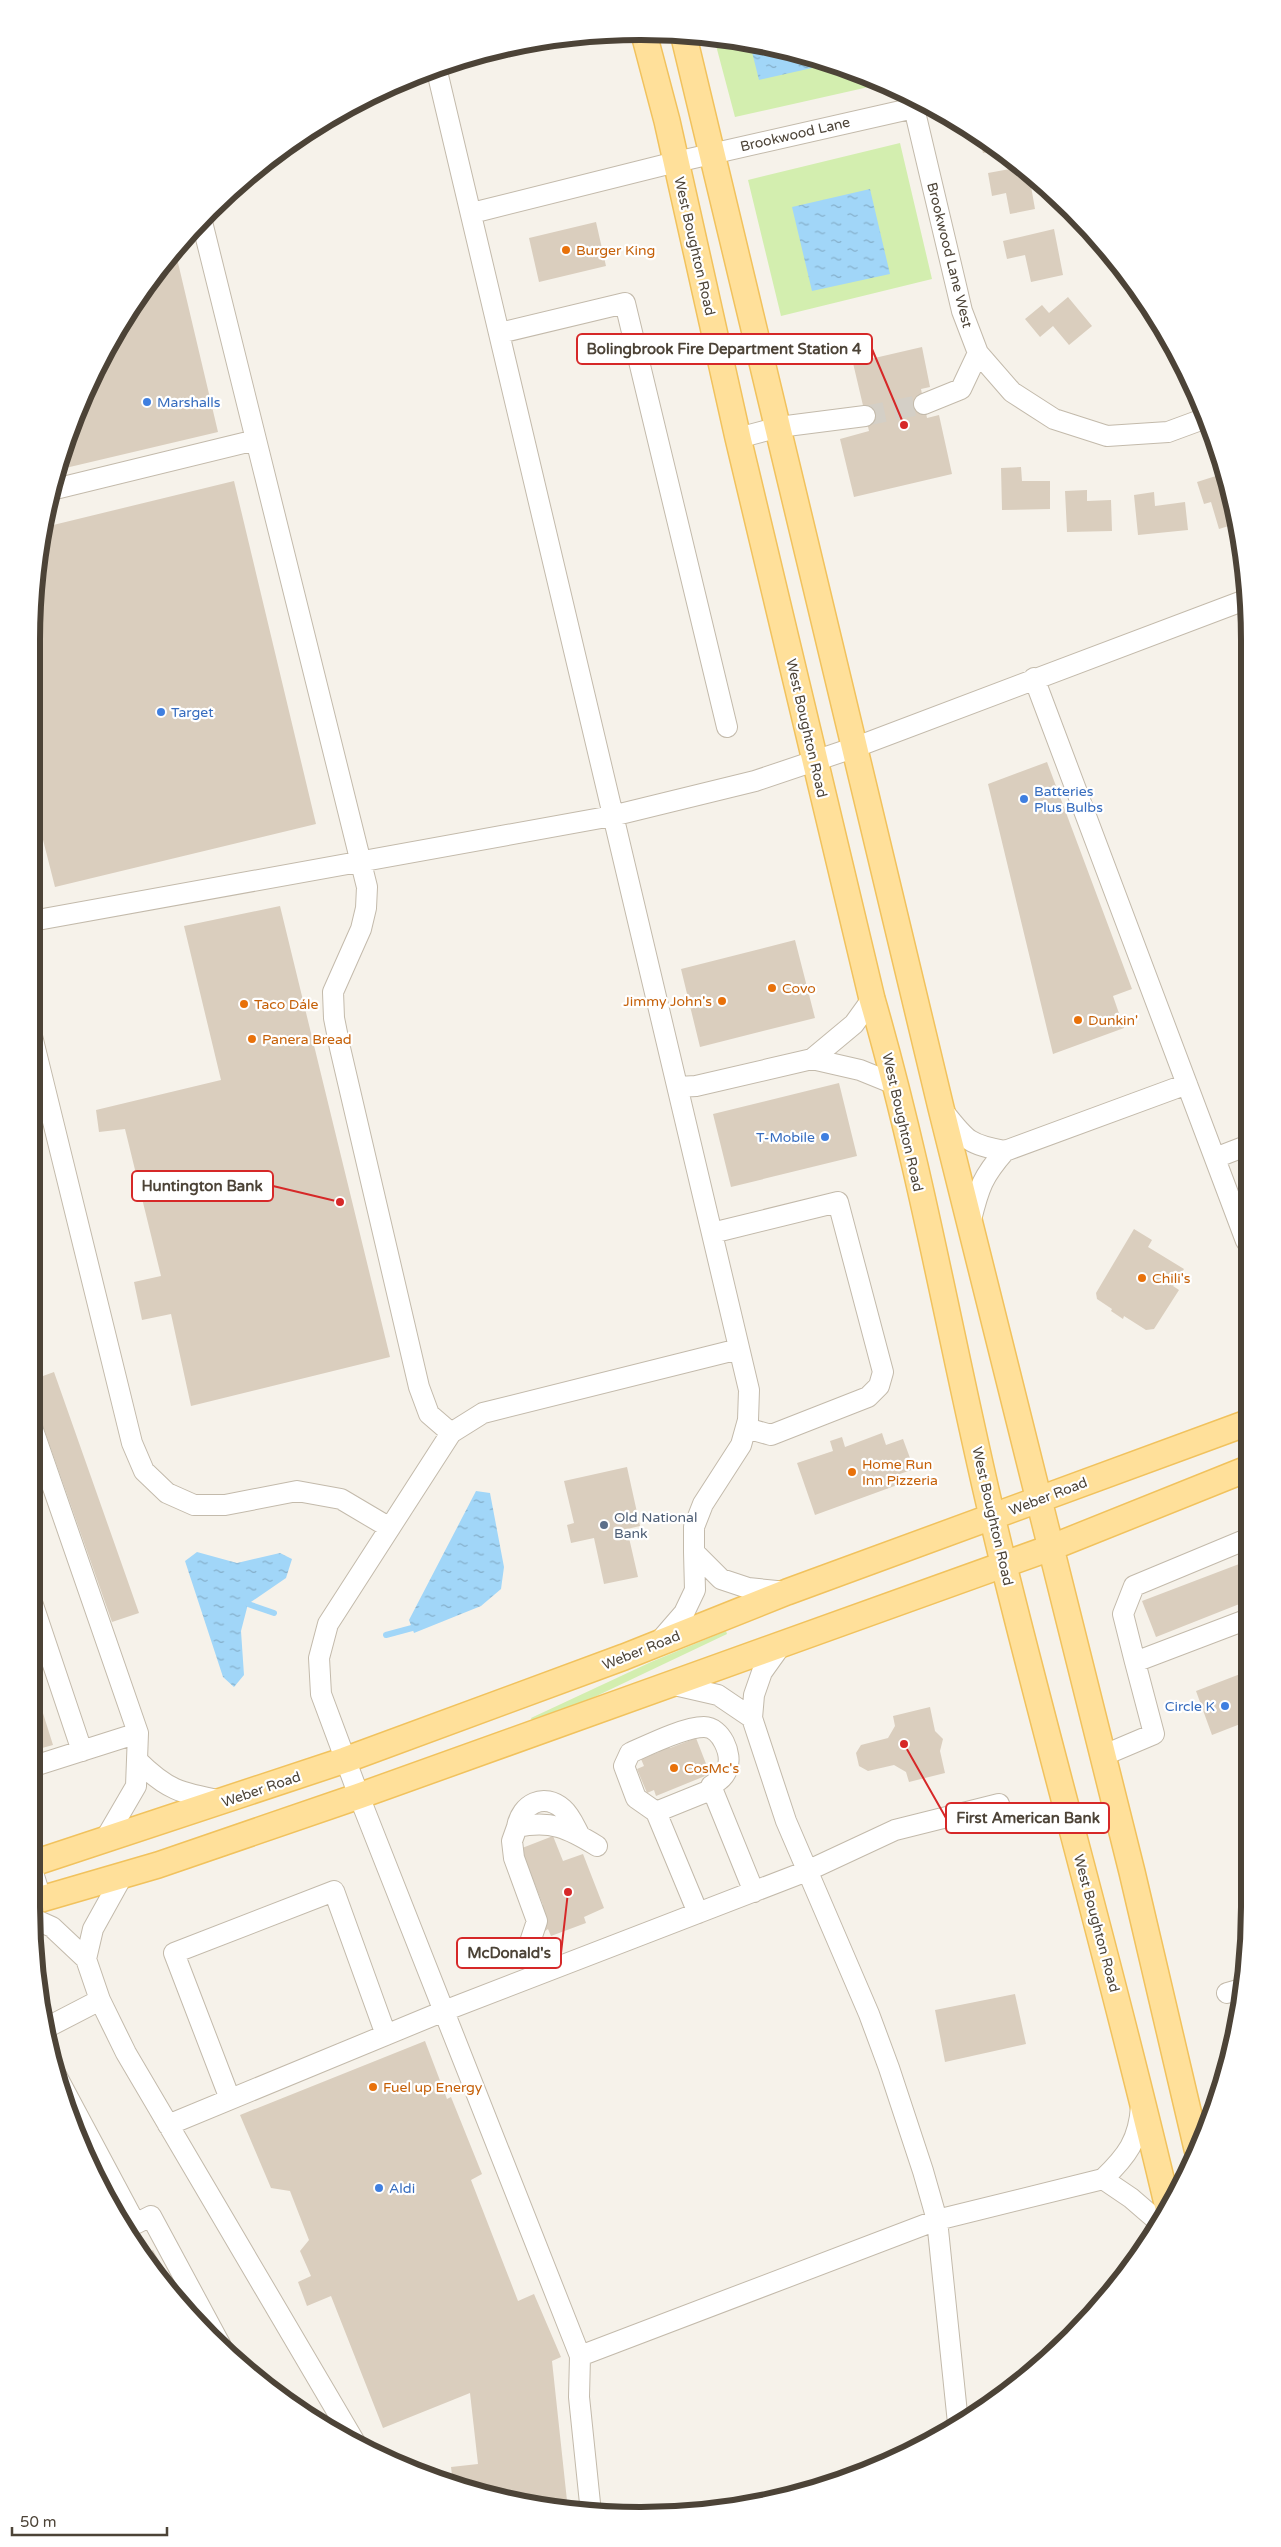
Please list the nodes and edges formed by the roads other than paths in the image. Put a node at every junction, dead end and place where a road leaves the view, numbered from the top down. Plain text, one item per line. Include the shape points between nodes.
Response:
1 (646, 40) edge
2 (685, 42) edge
3 (438, 76) edge
4 (907, 103) edge
5 (914, 106) edge
6 (712, 154) junction
7 (676, 162) junction
8 (472, 213) junction
9 (204, 229) edge
10 (500, 333) junction
11 (978, 352) junction
12 (924, 404) tunnel mouth
13 (865, 416) tunnel mouth
14 (1199, 421) edge
15 (780, 427) junction
16 (738, 438) junction
17 (256, 440) junction
18 (59, 488) edge
19 (1240, 602) edge
20 (1034, 678) junction
21 (727, 727) dead end
22 (856, 748) junction
23 (815, 761) junction
24 (612, 816) junction
25 (362, 862) junction
26 (40, 920) edge
27 (872, 999) junction
28 (812, 1059) junction
29 (40, 1069) edge
30 (1186, 1084) junction
31 (897, 1085) junction
32 (678, 1087) junction
33 (941, 1108) junction
34 (1241, 1148) edge
35 (1005, 1151) junction
36 (1215, 1158) junction
37 (971, 1220) junction
38 (1241, 1228) edge
39 (712, 1233) junction
40 (739, 1349) junction
41 (1241, 1425) edge
42 (746, 1428) junction
43 (451, 1433) junction
44 (40, 1450) edge
45 (1241, 1471) edge
46 (1039, 1499) junction
47 (993, 1518) junction
48 (390, 1528) junction
49 (1241, 1541) edge
50 (1050, 1548) junction
51 (694, 1552) junction
52 (1003, 1564) junction
53 (787, 1592) junction
54 (1241, 1622) edge
55 (40, 1626) edge
56 (658, 1643) junction
57 (782, 1644) junction
58 (1135, 1662) junction
59 (670, 1684) junction
60 (752, 1718) junction
61 (138, 1733) junction
62 (82, 1751) junction
63 (1102, 1756) junction
64 (137, 1760) junction
65 (345, 1760) junction
66 (40, 1764) edge
67 (713, 1789) junction
68 (358, 1796) junction
69 (225, 1801) junction
70 (999, 1804) dead end
71 (656, 1812) junction
72 (104, 1841) junction
73 (596, 1846) dead end
74 (40, 1862) edge
75 (807, 1871) junction
76 (123, 1875) junction
77 (754, 1892) junction
78 (40, 1904) edge
79 (40, 1912) edge
80 (698, 1913) junction
81 (531, 1939) dead end
82 (86, 1958) junction
83 (100, 2000) junction
84 (444, 2011) junction
85 (52, 2025) edge
86 (386, 2035) junction
87 (1142, 2096) junction
88 (230, 2099) junction
89 (168, 2125) junction
90 (87, 2138) edge
91 (1194, 2138) edge
92 (1103, 2180) junction
93 (1166, 2198) edge
94 (123, 2212) edge
95 (1154, 2218) edge
96 (937, 2220) junction
97 (132, 2225) edge
98 (209, 2323) edge
99 (580, 2356) junction
100 (957, 2417) edge
101 (349, 2431) edge
102 (590, 2505) edge

1 - 7 main road, West Boughton Road
2 - 6 main road
3 - 8 street
4 - 6 street, Brookwood Lane
5 - 11 street, Brookwood Lane West via 962,311
6 - 7 street, Brookwood Lane
6 - 15 main road
7 - 8 street, Brookwood Lane
7 - 16 main road, West Boughton Road
8 - 10 street
9 - 17 street
10 - 21 street via 625,303
10 - 24 street
11 - 12 street via 961,389
11 - 14 street, Brookwood Lane West via 1012,392 1054,419 1107,436 1168,432
13 - 15 street
15 - 16 street
15 - 22 main road
16 - 23 main road, West Boughton Road
17 - 18 street
17 - 25 street
19 - 20 street
20 - 22 street
20 - 30 street
22 - 23 street
22 - 33 main road
23 - 24 street via 755,781
23 - 27 main road, West Boughton Road
24 - 25 street
24 - 32 street
25 - 26 street
25 - 43 street via 367,887 366,908 361,929 333,992 334,1018 419,1387 429,1414
27 - 28 street via 854,1024
27 - 31 main road, West Boughton Road
28 - 31 street via 860,1070
28 - 32 street via 696,1086
29 - 48 street via 132,1443 144,1471 167,1492 194,1505 225,1506 298,1491 341,1499
30 - 35 street
30 - 36 street
31 - 47 main road, West Boughton Road
32 - 39 street
33 - 35 street via 964,1138 982,1147
33 - 37 main road
34 - 36 street
35 - 37 street via 978,1188
36 - 38 street
37 - 46 main road
39 - 40 street
39 - 42 street via 838,1202 884,1372 879,1386 868,1397 771,1435
40 - 42 street via 749,1390
40 - 43 street via 483,1413
41 - 46 main road, Weber Road
42 - 51 street via 741,1445 703,1504 694,1527
43 - 48 street
44 - 61 street
45 - 50 main road
46 - 47 main road, Weber Road
46 - 50 main road
47 - 52 main road, West Boughton Road
47 - 53 main road, Weber Road
48 - 65 street via 328,1624 319,1658 321,1694
49 - 58 street via 1134,1586 1122,1614
50 - 52 main road
50 - 63 main road
51 - 53 street via 721,1579 748,1588
51 - 56 street via 695,1590 684,1614
52 - 57 main road
52 - 87 main road, West Boughton Road
53 - 56 main road, Weber Road
54 - 58 street
55 - 62 street
56 - 65 main road, Weber Road
57 - 59 main road
57 - 60 street via 762,1672 754,1695
58 - 63 street via 1154,1734
59 - 60 street via 718,1695
59 - 68 main road
60 - 75 street via 786,1821
61 - 62 street
61 - 64 street
62 - 66 street
63 - 91 main road
64 - 69 street via 158,1781 182,1793
64 - 72 street via 136,1786
65 - 68 street
65 - 69 main road, Weber Road
67 - 71 street
67 - 71 street via 711,1786 725,1775 729,1763 720,1736 711,1729 695,1728 636,1751 625,1762 626,1773 636,1798
67 - 77 street
68 - 76 main road
68 - 84 street
69 - 72 main road, Weber Road
70 - 75 street via 895,1830
71 - 80 street
72 - 74 main road, Weber Road
73 - 81 street via 554,1825 517,1827 512,1841 514,1858 537,1921
75 - 77 street
75 - 96 street via 869,2014 910,2126
76 - 78 main road
76 - 82 street via 92,1929
77 - 80 street
79 - 82 street
80 - 84 street
82 - 83 street
83 - 85 street
83 - 89 street
84 - 86 street
84 - 99 street
86 - 88 street
86 - 88 street via 334,1891 174,1953
87 - 92 street via 1140,2127 1126,2157
87 - 93 main road, West Boughton Road
88 - 89 street
89 - 101 street
90 - 94 street
92 - 95 street
92 - 96 street
96 - 99 street
96 - 100 street
97 - 98 street via 151,2216
99 - 102 street via 579,2397

